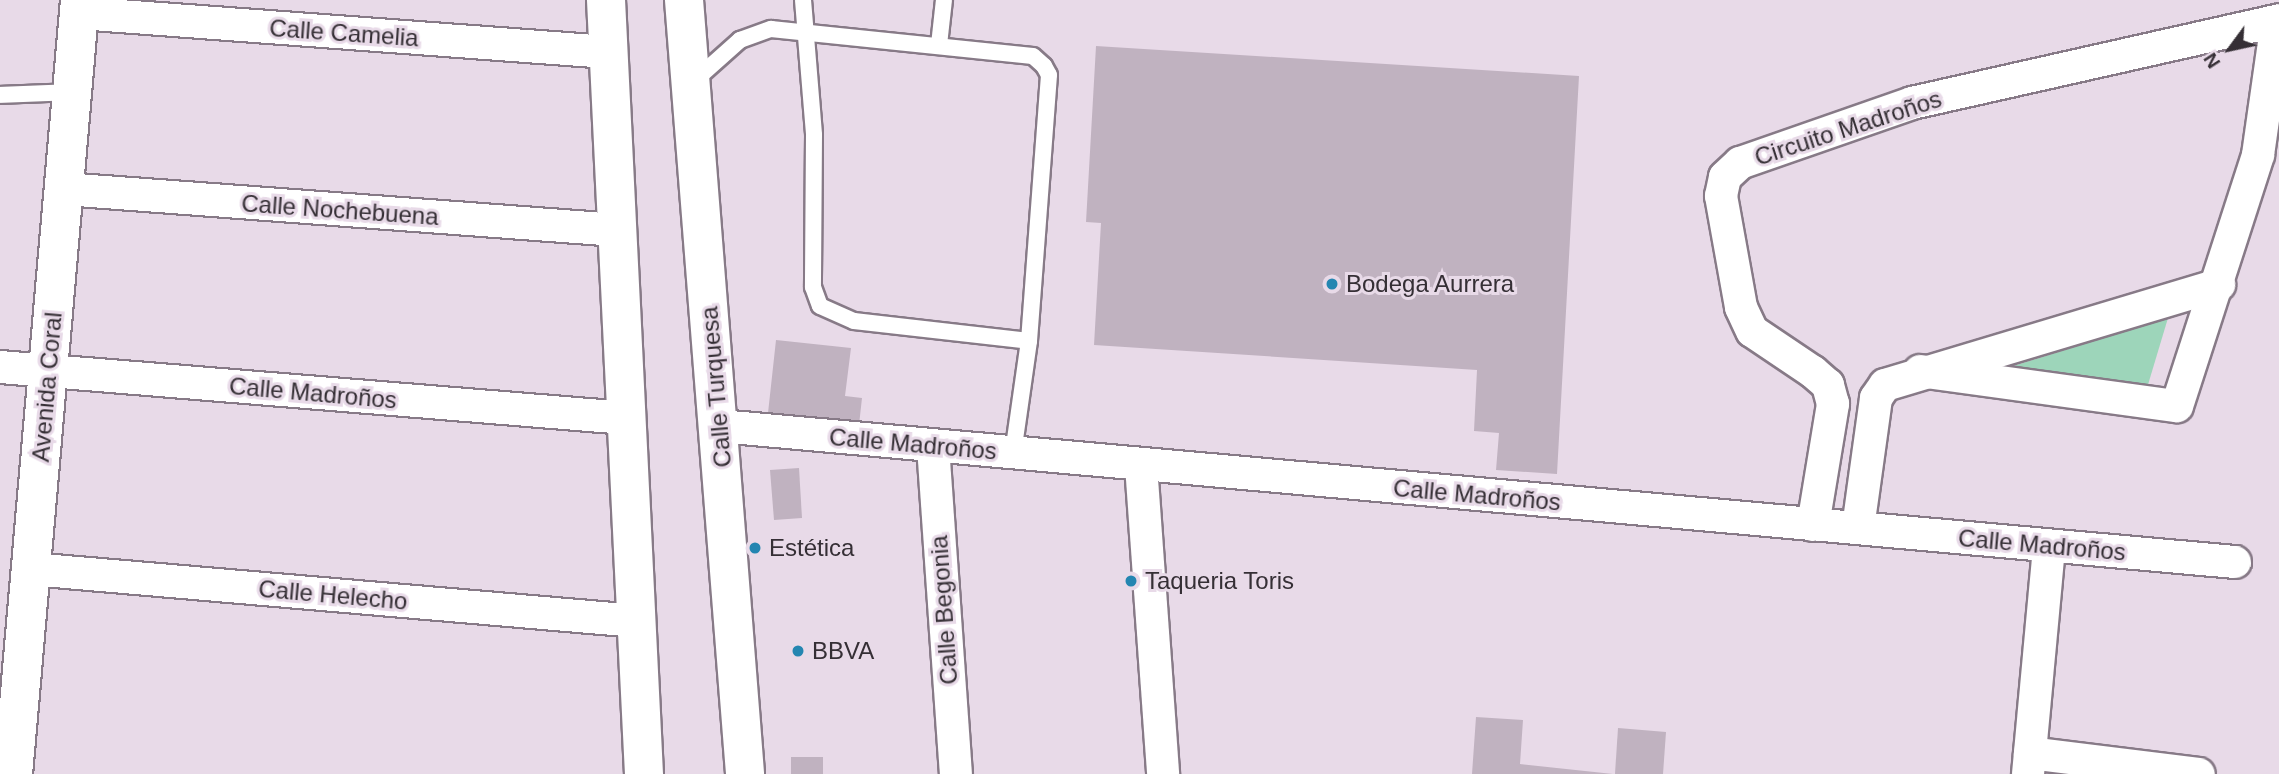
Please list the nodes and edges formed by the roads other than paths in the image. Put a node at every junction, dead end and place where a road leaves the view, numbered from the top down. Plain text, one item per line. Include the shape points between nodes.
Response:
1 (606, 0) edge
2 (684, 0) edge
3 (803, 0) edge
4 (944, 0) edge
5 (80, 7) edge
6 (2278, 21) edge
7 (803, 36) junction
8 (939, 45) junction
9 (608, 52) junction
10 (691, 84) junction
11 (72, 92) junction
12 (0, 95) edge
13 (64, 189) junction
14 (617, 230) junction
15 (2219, 285) junction
16 (1029, 341) junction
17 (0, 367) edge
18 (49, 371) junction
19 (1920, 371) junction
20 (626, 418) junction
21 (720, 426) junction
22 (933, 446) junction
23 (1013, 453) junction
24 (1141, 464) junction
25 (1812, 525) junction
26 (1858, 528) junction
27 (2049, 546) junction
28 (2235, 562) dead end
29 (31, 569) junction
30 (636, 621) junction
31 (2029, 764) edge
32 (13, 774) edge
33 (644, 774) edge
34 (745, 774) edge
35 (956, 774) edge
36 (1163, 774) edge
37 (2199, 774) edge

1 - 9 main road
2 - 10 main road, Calle Turquesa
3 - 7 lane
4 - 8 lane
5 - 9 street, Calle Camelia
5 - 11 main road, Avenida Coral
6 - 15 street, Circuito Madroños via 2259,155
6 - 25 street, Circuito Madroños via 1912,103 1740,163 1725,177 1724,209 1741,307 1752,331 1820,378 1833,404
7 - 8 lane
7 - 10 lane via 771,29 740,40
7 - 16 lane via 814,135 813,287 820,306 854,321
8 - 16 lane via 1033,56 1049,75
9 - 14 main road
10 - 21 main road, Calle Turquesa
11 - 12 lane
11 - 13 main road, Avenida Coral
13 - 14 street, Calle Nochebuena
13 - 18 main road, Avenida Coral
14 - 20 main road
15 - 19 street, Circuito Madroños
15 - 19 street, Circuito Madroños via 2177,406
16 - 23 lane
17 - 18 street, Calle Madroños
18 - 20 street, Calle Madroños
18 - 29 main road, Avenida Coral
19 - 26 street, Circuito Madroños via 1885,385 1876,398
20 - 30 main road
21 - 22 street, Calle Madroños
21 - 34 main road, Calle Turquesa
22 - 23 street, Calle Madroños
22 - 35 street, Calle Begonia
23 - 24 street, Calle Madroños
24 - 25 street, Calle Madroños
24 - 36 street
25 - 26 street, Calle Madroños
26 - 27 street, Calle Madroños
27 - 28 street, Calle Madroños
27 - 31 street
29 - 30 street, Calle Helecho
29 - 32 main road, Avenida Coral
30 - 33 main road
31 - 37 street

